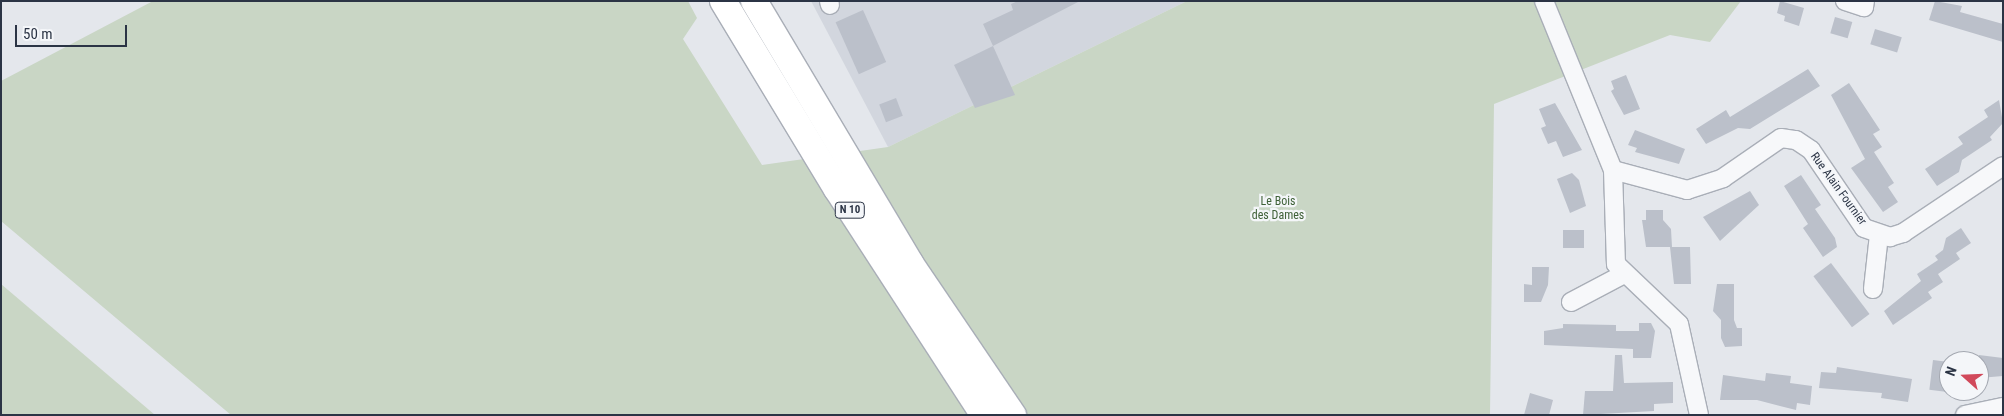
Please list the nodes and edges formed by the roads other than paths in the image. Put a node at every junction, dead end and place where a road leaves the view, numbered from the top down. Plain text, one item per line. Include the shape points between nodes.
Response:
1 (723, 1) edge
2 (754, 1) edge
3 (1544, 1) edge
4 (1845, 1) edge
5 (1865, 1) edge
6 (2003, 166) edge
7 (1613, 170) junction
8 (1879, 235) junction
9 (1624, 274) junction
10 (1873, 289) dead end
11 (1572, 302) dead end
12 (2003, 407) edge
13 (984, 415) edge
14 (1013, 415) edge
15 (1699, 415) edge
16 (1965, 415) edge

1 - 13 highway, N 10 via 847,206
2 - 14 highway, N 10 via 910,262
3 - 7 street
4 - 5 street via 1864,7
6 - 8 street, Rue Alain Fournier via 1903,234
7 - 8 street, Rue Alain Fournier via 1687,190 1723,178 1773,142 1796,140 1811,150 1864,228
7 - 9 street via 1614,252
8 - 10 street
9 - 11 street
9 - 15 street via 1670,312 1686,341 1692,394
12 - 16 street

